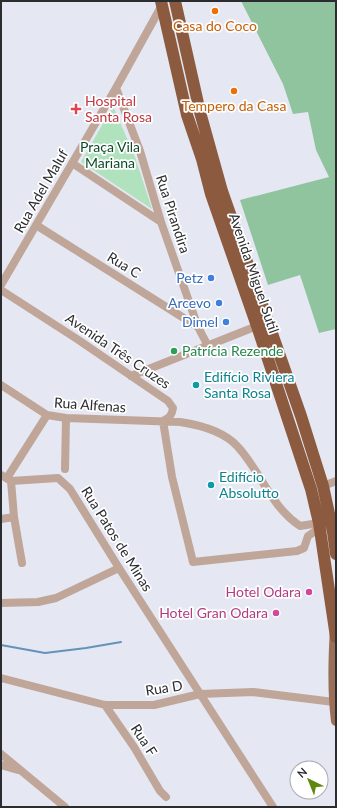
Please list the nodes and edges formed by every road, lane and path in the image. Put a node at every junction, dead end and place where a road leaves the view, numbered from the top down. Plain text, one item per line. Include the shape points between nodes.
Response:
1 (175, 1) edge
2 (162, 3) edge
3 (116, 88) junction
4 (72, 163) junction
5 (161, 222) junction
6 (36, 225) junction
7 (1, 285) edge
8 (1, 290) edge
9 (257, 326) junction
10 (198, 327) junction
11 (208, 346) junction
12 (131, 376) junction
13 (1, 385) edge
14 (47, 415) junction
15 (66, 418) junction
16 (162, 422) junction
17 (66, 469) dead end
18 (6, 478) edge
19 (336, 481) edge
20 (322, 486) junction
21 (14, 517) junction
22 (1, 519) edge
23 (320, 525) junction
24 (300, 526) junction
25 (308, 536) junction
26 (336, 554) edge
27 (22, 563) dead end
28 (119, 568) junction
29 (1, 603) edge
30 (335, 633) edge
31 (1, 678) edge
32 (200, 694) junction
33 (334, 702) junction
34 (105, 705) junction
35 (336, 721) edge
36 (1, 754) edge
37 (1, 766) edge
38 (21, 770) junction
39 (166, 797) dead end
40 (65, 807) edge
41 (273, 807) edge

1 - 20 highway, Avenida Miguel Sutil via 200,112 222,191 301,416
2 - 3 street, Rua Adel Maluf
2 - 9 highway, Avenida Miguel Sutil via 187,115 211,194
3 - 4 street, Rua Adel Maluf
3 - 5 street, Rua Pirandira via 140,151
4 - 5 street
4 - 6 street, Rua Adel Maluf
5 - 10 street, Rua Pirandira
6 - 7 street, Rua Adel Maluf
6 - 10 street, Rua C
8 - 12 street, Avenida Três Cruzes
9 - 11 street
9 - 23 highway, Avenida Miguel Sutil via 311,489
10 - 11 street, Rua Pirandira
11 - 12 street
12 - 16 street, Avenida Três Cruzes via 171,404 171,416
13 - 14 street, Rua Alfenas
14 - 15 street, Rua Alfenas
14 - 18 street
15 - 16 street, Rua Alfenas
15 - 17 street
16 - 24 street via 194,424 227,438 238,446 272,498
16 - 25 street via 172,477 193,562 297,551 304,548
18 - 21 street
18 - 28 street, Rua Patos de Minas via 58,478 70,489
19 - 20 street
20 - 26 highway, Avenida Miguel Sutil via 334,532
21 - 22 street
21 - 27 street
23 - 24 street
23 - 25 street
23 - 30 highway, Avenida Miguel Sutil
24 - 25 street
28 - 29 street via 56,598 38,602
28 - 32 street, Rua Patos de Minas
30 - 33 main road, Avenida Miguel Sutil
31 - 34 street, Rua D
32 - 33 street, Rua D via 253,692
32 - 34 street, Rua D via 154,704
32 - 41 street, Rua Patos de Minas
33 - 35 main road, Avenida Miguel Sutil
34 - 39 street, Rua F
36 - 38 street
37 - 38 street
38 - 40 street

